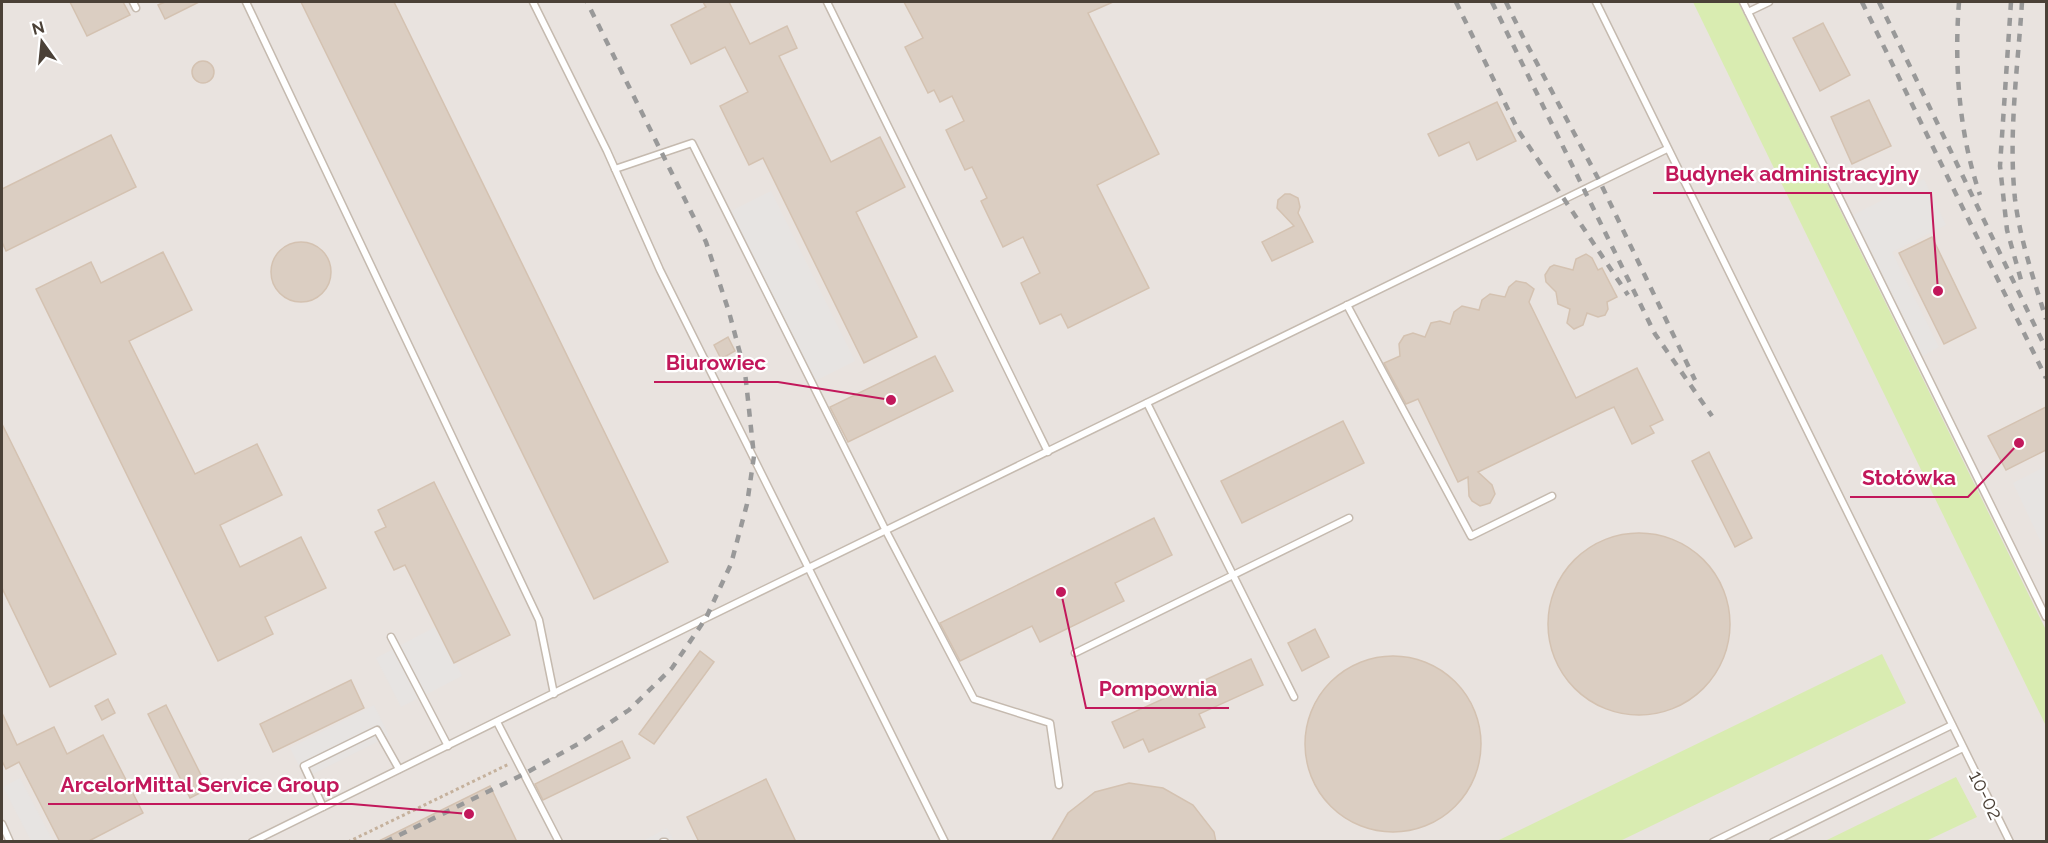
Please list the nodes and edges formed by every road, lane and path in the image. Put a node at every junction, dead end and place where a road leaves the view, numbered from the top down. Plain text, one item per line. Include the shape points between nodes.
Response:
1 (246, 2) edge
2 (533, 2) edge
3 (827, 2) edge
4 (1596, 2) edge
5 (1743, 2) edge
6 (1768, 2) edge
7 (1748, 12) junction
8 (1667, 149) junction
9 (615, 170) junction
10 (1347, 305) junction
11 (1148, 403) junction
12 (1048, 452) junction
13 (1552, 496) dead end
14 (1349, 518) dead end
15 (886, 531) junction
16 (809, 569) junction
17 (1233, 575) junction
18 (2046, 617) edge
19 (391, 637) dead end
20 (1075, 653) dead end
21 (554, 694) junction
22 (1294, 697) dead end
23 (497, 722) junction
24 (1952, 725) junction
25 (448, 746) junction
26 (1963, 748) junction
27 (517, 760) junction
28 (399, 770) junction
29 (1059, 786) dead end
30 (323, 807) junction
31 (2, 824) edge
32 (10, 842) edge
33 (252, 842) edge
34 (348, 842) edge
35 (559, 842) edge
36 (945, 842) edge
37 (1713, 842) edge
38 (1773, 842) edge
39 (2010, 842) edge

1 - 21 lane via 539,620
2 - 9 lane
3 - 12 lane
4 - 8 lane, 10-02
5 - 7 lane
6 - 7 lane
7 - 18 lane
8 - 10 lane
8 - 24 lane, 10-02
9 - 15 lane via 692,142
9 - 16 lane via 660,270
10 - 11 lane
10 - 13 lane via 1471,536
11 - 12 lane
11 - 17 lane
12 - 15 lane
14 - 17 lane
15 - 16 lane
15 - 29 lane via 975,699 1050,723
16 - 21 lane
16 - 36 lane
17 - 20 lane
17 - 22 lane
19 - 25 lane
21 - 23 lane
23 - 25 lane
23 - 27 lane
24 - 26 lane, 10-02
24 - 37 lane
25 - 28 lane
26 - 38 lane
26 - 39 lane, 10-02
27 - 34 path
27 - 35 lane
28 - 30 lane
28 - 30 lane via 377,730 304,766
30 - 33 lane
31 - 32 lane

